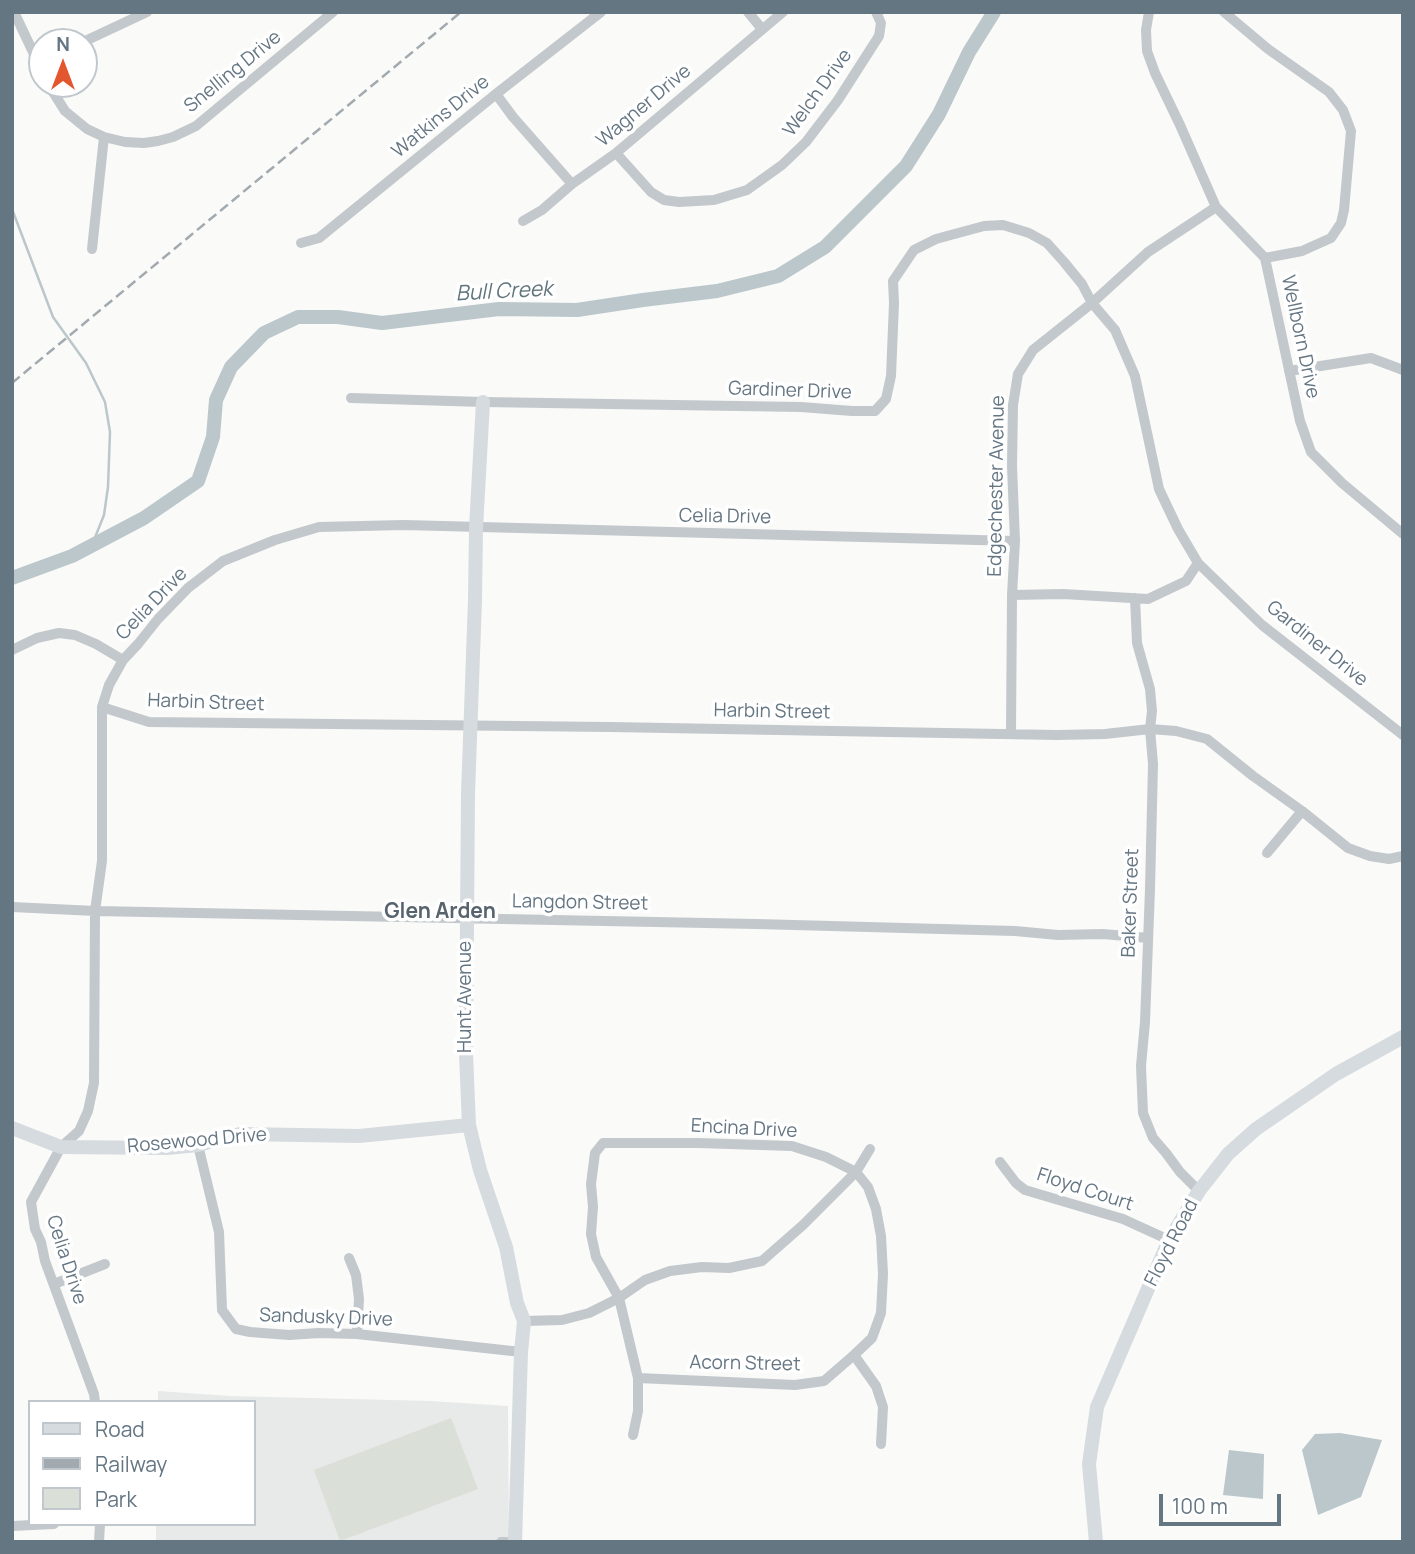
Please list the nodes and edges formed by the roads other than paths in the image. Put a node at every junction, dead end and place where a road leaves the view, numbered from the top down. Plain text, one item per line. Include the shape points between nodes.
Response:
1 (15, 12) edge
2 (147, 12) edge
3 (601, 12) edge
4 (748, 12) edge
5 (783, 12) edge
6 (876, 12) edge
7 (1149, 12) edge
8 (1224, 12) edge
9 (330, 13) edge
10 (762, 29) junction
11 (98, 35) edge
12 (28, 38) edge
13 (496, 94) junction
14 (57, 98) edge
15 (104, 137) junction
16 (616, 153) junction
17 (572, 184) junction
18 (1216, 207) junction
19 (523, 221) dead end
20 (301, 243) dead end
21 (92, 249) dead end
22 (1265, 258) junction
23 (1092, 303) junction
24 (1403, 370) edge
25 (1289, 371) junction
26 (351, 398) dead end
27 (484, 402) junction
28 (476, 528) junction
29 (1403, 534) edge
30 (1015, 541) junction
31 (1198, 563) junction
32 (1211, 577) junction
33 (1186, 582) junction
34 (1012, 595) junction
35 (1135, 598) junction
36 (12, 650) edge
37 (123, 660) junction
38 (102, 707) junction
39 (477, 726) junction
40 (1150, 729) junction
41 (1011, 733) junction
42 (1403, 735) edge
43 (1302, 811) junction
44 (1267, 853) dead end
45 (1403, 856) edge
46 (12, 907) edge
47 (95, 911) junction
48 (467, 919) junction
49 (1148, 938) junction
50 (1403, 1037) edge
51 (469, 1125) junction
52 (12, 1128) edge
53 (198, 1144) junction
54 (61, 1147) junction
55 (870, 1149) dead end
56 (1000, 1162) dead end
57 (856, 1172) junction
58 (1199, 1191) junction
59 (1168, 1240) junction
60 (349, 1258) dead end
61 (105, 1264) dead end
62 (54, 1283) junction
63 (619, 1298) junction
64 (524, 1321) junction
65 (356, 1334) junction
66 (521, 1352) junction
67 (854, 1355) junction
68 (638, 1378) junction
69 (95, 1400) edge
70 (633, 1434) dead end
71 (881, 1444) dead end
72 (515, 1542) edge
73 (1096, 1542) edge

1 - 12 street
2 - 11 street
3 - 13 street, Watkins Drive
4 - 10 street
5 - 10 street, Wagner Drive
6 - 16 street, Welch Drive via 881,23 879,36 833,107 806,142 747,190 713,200 664,200
7 - 18 street, Wellborn Drive via 1147,51
8 - 22 street via 1329,92 1351,131 1344,210 1331,238 1302,251
9 - 15 street, Snelling Drive via 196,126 144,143
10 - 16 street, Wagner Drive
13 - 17 street
13 - 20 street, Watkins Drive via 319,238
14 - 15 street via 71,117
15 - 21 street
16 - 17 street, Wagner Drive
17 - 19 street, Wagner Drive
18 - 22 street, Wellborn Drive
18 - 23 street, Edgechester Avenue via 1148,252
22 - 25 street, Wellborn Drive
23 - 27 street, Gardiner Drive via 1047,243 1003,225 984,226 936,239 914,250 901,267 893,281 891,376 886,399 875,411
23 - 30 street, Edgechester Avenue via 1033,350 1017,373 1012,466
23 - 31 street, Gardiner Drive via 1115,330 1135,376 1159,489
24 - 25 street via 1371,358
25 - 29 street, Wellborn Drive via 1311,452
26 - 27 street, Gardiner Drive
27 - 28 street, Hunt Avenue
28 - 30 street, Celia Drive
28 - 37 street, Celia Drive via 319,527 275,540 223,561 188,588
28 - 39 street, Hunt Avenue
30 - 34 street, Edgechester Avenue
31 - 32 street, Gardiner Drive
31 - 33 street
32 - 33 street
32 - 42 street, Gardiner Drive via 1262,625
33 - 35 street via 1148,599
34 - 35 street
34 - 41 street, Edgechester Avenue
35 - 40 street, Baker Street via 1137,643 1150,689
36 - 37 street via 37,638 75,635
37 - 38 street, Celia Drive
38 - 39 street, Harbin Street via 149,722
38 - 47 street, Celia Drive via 102,861
39 - 41 street, Harbin Street
39 - 48 street, Hunt Avenue via 470,743
40 - 41 street, Harbin Street via 1105,734
40 - 43 street, Harbin Street via 1208,739
40 - 49 street, Baker Street
43 - 44 street
43 - 45 street, Harbin Street via 1348,848 1389,859
46 - 47 street, Langdon Street
47 - 48 street, Langdon Street
47 - 54 street, Celia Drive via 94,1083 79,1131
48 - 49 street, Langdon Street via 988,930
48 - 51 street, Hunt Avenue
49 - 58 street, Baker Street via 1143,1113 1153,1138
50 - 58 street, Floyd Road via 1336,1074 1256,1129 1228,1154
51 - 53 street, Rosewood Drive via 359,1136 240,1134
51 - 64 street, Hunt Avenue
52 - 54 street, Rosewood Drive
53 - 54 street, Rosewood Drive
53 - 65 street, Sandusky Drive via 219,1232 222,1310 236,1329 289,1335
54 - 62 street, Celia Drive via 31,1202 35,1229
55 - 57 street
56 - 59 street, Floyd Court via 1025,1190 1123,1219
57 - 63 street via 762,1261 670,1271 645,1280
57 - 63 street, Encina Drive via 793,1146 603,1143 595,1153 591,1234 596,1256
57 - 67 street, Acorn Street via 876,1209 883,1274 881,1313 872,1338
58 - 59 street, Floyd Road
59 - 73 street, Floyd Road via 1097,1407 1089,1464
60 - 65 street via 359,1299
61 - 62 street
62 - 69 street, Celia Drive
63 - 64 street via 589,1314
63 - 68 street
64 - 66 street, Hunt Avenue
65 - 66 street, Sandusky Drive
66 - 72 street, Hunt Avenue
67 - 68 street, Acorn Street via 824,1381 796,1385
67 - 71 street via 880,1397
68 - 70 street

